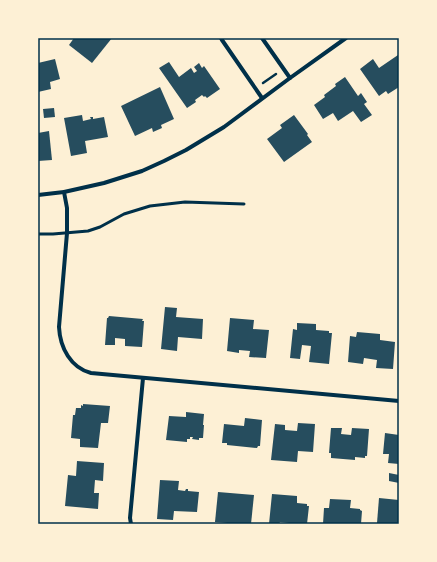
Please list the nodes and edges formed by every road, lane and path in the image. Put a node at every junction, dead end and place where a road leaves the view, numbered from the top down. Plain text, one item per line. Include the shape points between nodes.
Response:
1 (222, 38) edge
2 (262, 38) edge
3 (346, 38) edge
4 (276, 74) dead end
5 (290, 78) junction
6 (263, 83) dead end
7 (262, 98) junction
8 (64, 192) junction
9 (38, 195) edge
10 (244, 204) dead end
11 (67, 233) junction
12 (38, 234) edge
13 (143, 378) junction
14 (399, 401) edge
15 (131, 524) edge

1 - 7 street
2 - 5 street
3 - 5 street
4 - 6 path
5 - 7 street
7 - 8 street via 224,127 164,161 104,183
8 - 9 street
8 - 11 street
10 - 11 lane via 185,202 150,206 124,214 88,231
11 - 12 lane
11 - 13 street via 59,327 66,354 71,361 91,374
13 - 14 street
13 - 15 street

